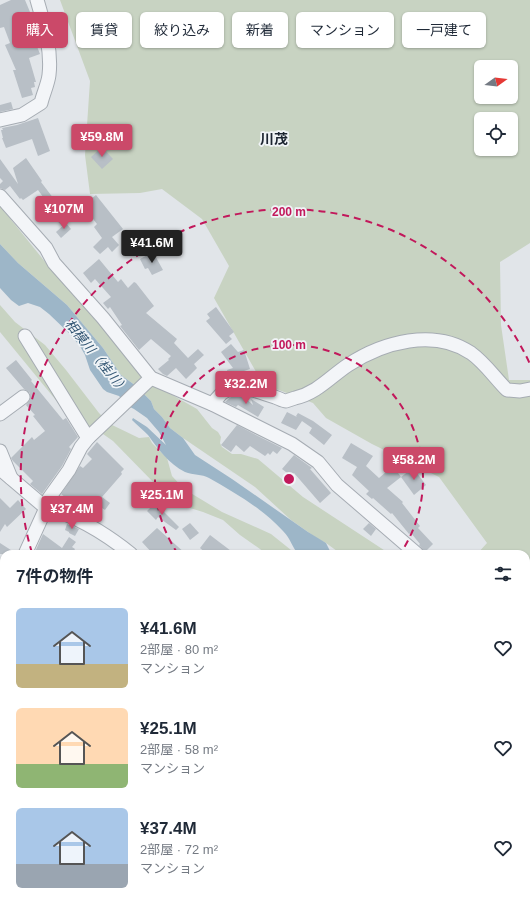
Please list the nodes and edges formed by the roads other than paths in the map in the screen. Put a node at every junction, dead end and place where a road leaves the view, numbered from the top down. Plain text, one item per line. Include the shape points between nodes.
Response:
1 (37, 0) edge
2 (0, 120) edge
3 (0, 196) edge
4 (25, 336) dead end
5 (149, 380) junction
6 (530, 389) edge
7 (23, 397) dead end
8 (212, 404) junction
9 (0, 414) edge
10 (92, 436) junction
11 (0, 451) edge
12 (0, 469) edge
13 (12, 479) junction
14 (46, 508) junction
15 (27, 550) edge
16 (126, 550) edge
17 (411, 550) edge

1 - 2 street via 46,33 49,76 41,102 22,115
3 - 5 street via 103,318
4 - 10 street
5 - 8 street
5 - 10 street
6 - 8 street via 507,390 472,353 454,343 437,340 412,341 373,351 348,365 305,396 285,401 237,387 222,393
7 - 9 street
8 - 17 street via 292,444 318,462 337,485
10 - 14 street via 81,447 69,470 49,498
11 - 13 street
12 - 13 street
13 - 14 street
14 - 15 street
14 - 16 street via 84,523 110,537

